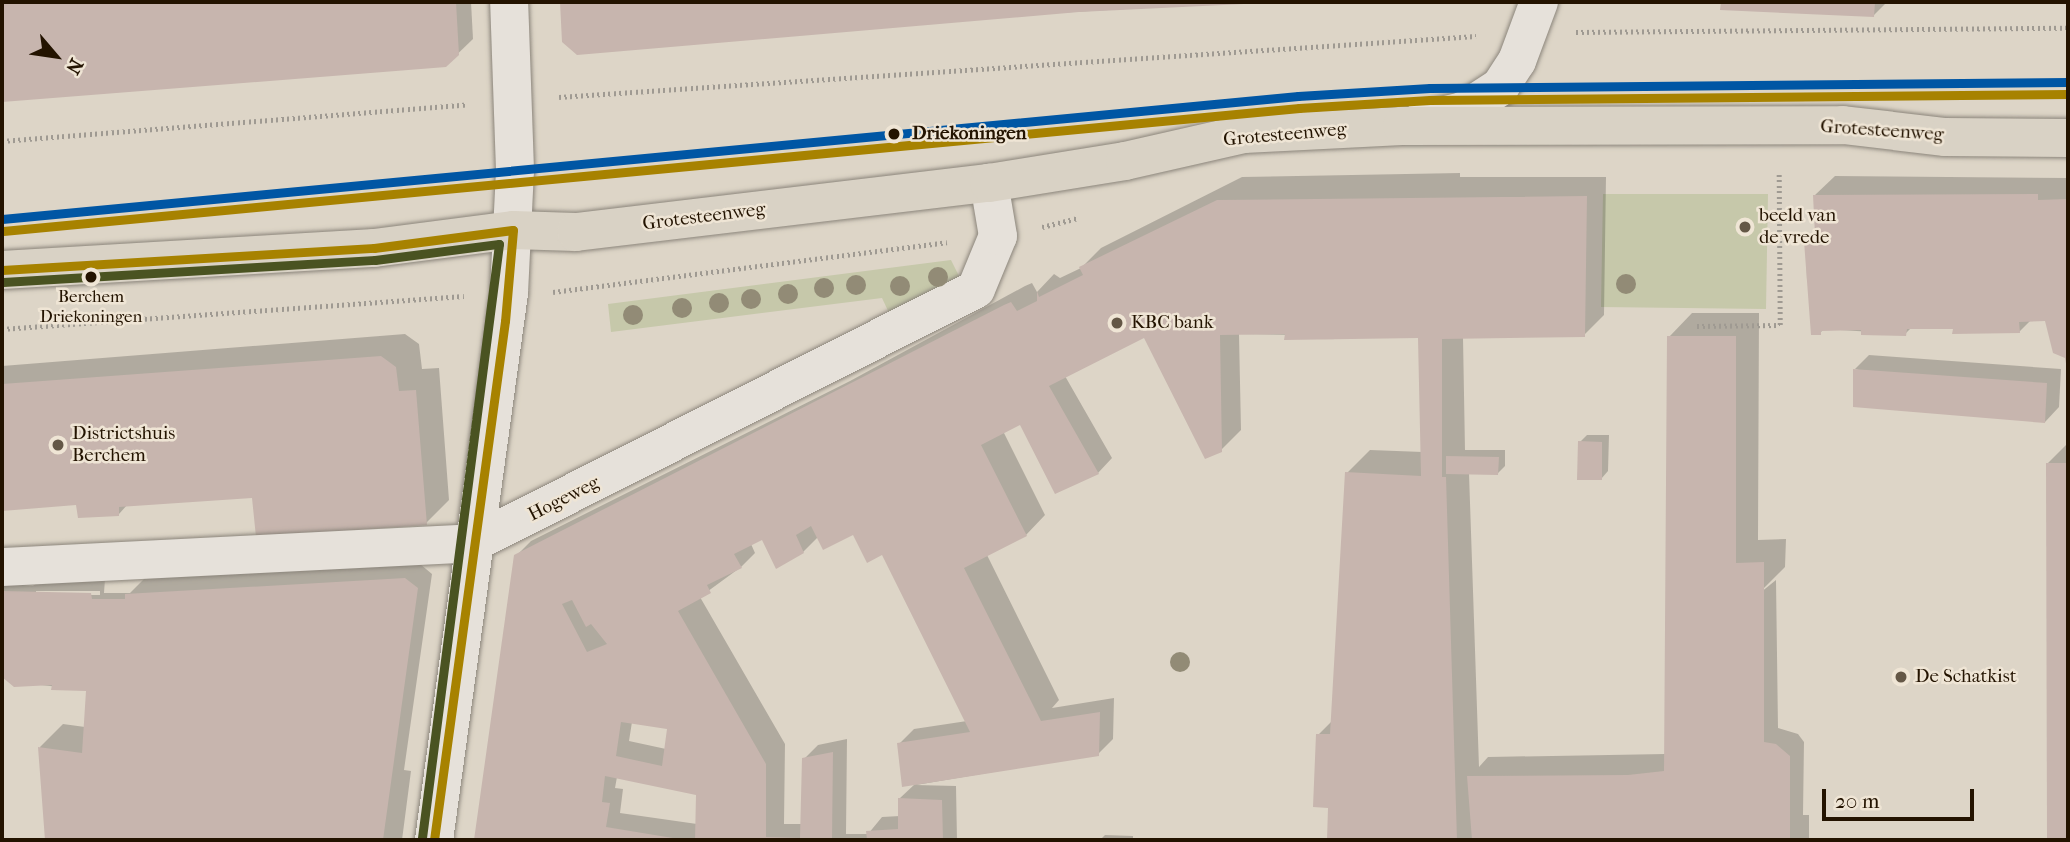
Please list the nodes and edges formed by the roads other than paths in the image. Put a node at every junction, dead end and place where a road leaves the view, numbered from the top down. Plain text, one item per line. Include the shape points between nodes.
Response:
1 (509, 2) edge
2 (1534, 17) edge
3 (1402, 126) junction
4 (2068, 138) edge
5 (989, 183) junction
6 (513, 230) junction
7 (2, 270) edge
8 (472, 543) junction
9 (2, 567) edge
10 (434, 840) edge

1 - 6 street
2 - 3 street, Grotesteenweg via 1500,87 1462,111
3 - 4 main road, Grotesteenweg via 1843,125 1945,136
3 - 5 main road, Grotesteenweg via 1244,134 1125,161
5 - 6 main road, Grotesteenweg via 576,232
5 - 8 street, Hogeweg via 998,236 976,289
6 - 7 main road, Grotesteenweg via 374,248
6 - 8 street via 509,293
8 - 9 street, Hogeweg
8 - 10 street

